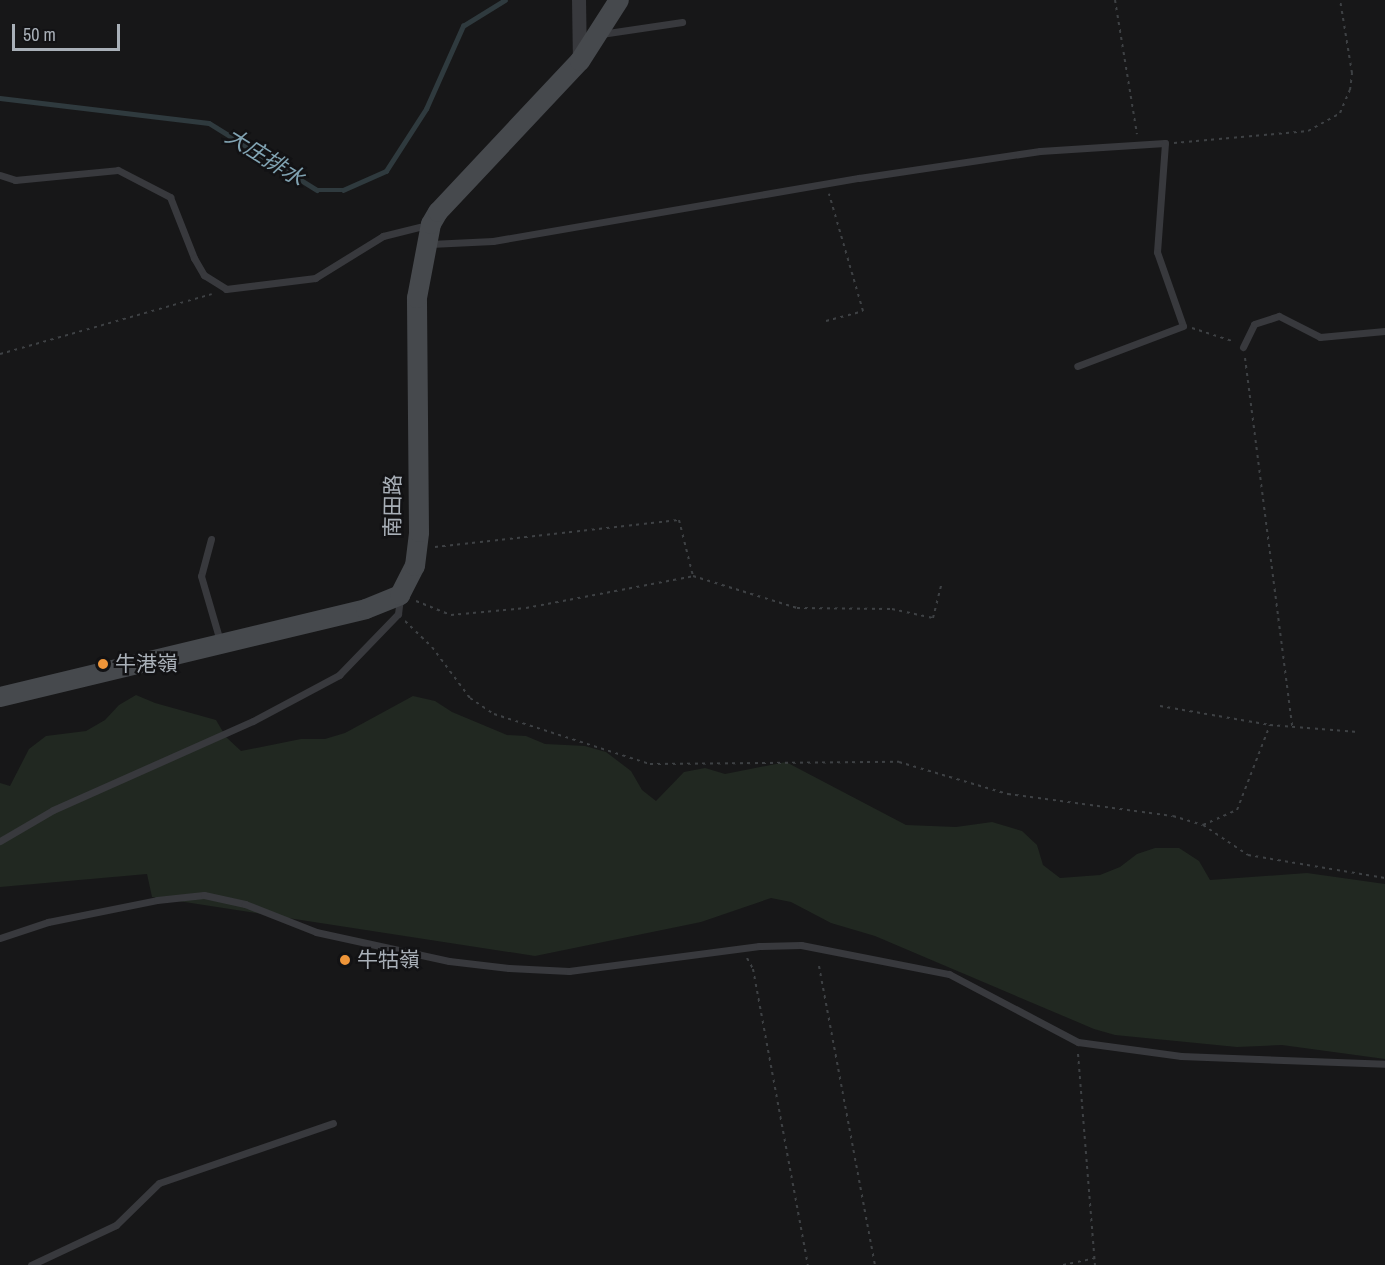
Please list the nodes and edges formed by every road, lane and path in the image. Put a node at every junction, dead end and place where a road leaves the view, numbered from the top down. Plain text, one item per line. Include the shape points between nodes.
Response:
1 (579, 0) edge
2 (620, 0) edge
3 (1115, 0) edge
4 (1340, 0) edge
5 (682, 22) dead end
6 (596, 35) junction
7 (580, 61) junction
8 (1139, 143) junction
9 (1165, 143) junction
10 (0, 175) edge
11 (826, 186) junction
12 (431, 224) junction
13 (428, 244) junction
14 (226, 290) junction
15 (826, 321) dead end
16 (1183, 326) junction
17 (1385, 331) edge
18 (1243, 346) junction
19 (0, 354) edge
20 (1077, 366) dead end
21 (211, 539) dead end
22 (416, 549) junction
23 (693, 576) junction
24 (942, 585) dead end
25 (399, 604) junction
26 (221, 644) junction
27 (0, 697) edge
28 (1160, 706) dead end
29 (1270, 725) junction
30 (1292, 727) junction
31 (1358, 732) dead end
32 (1203, 825) junction
33 (0, 841) edge
34 (1385, 878) edge
35 (0, 938) edge
36 (740, 949) junction
37 (819, 966) dead end
38 (1078, 1042) junction
39 (1385, 1064) edge
40 (333, 1123) dead end
41 (1095, 1258) junction
42 (31, 1265) edge
43 (808, 1265) edge
44 (875, 1265) edge
45 (1063, 1265) edge
46 (1095, 1265) edge

1 - 7 street
2 - 6 main road, 南田路
3 - 8 path
4 - 9 path via 1352,73 1340,113 1308,131
5 - 6 lane
6 - 7 main road, 南田路
7 - 12 main road, 南田路
8 - 9 lane
8 - 11 lane via 1040,151
9 - 16 lane via 1157,252
10 - 14 lane via 15,180 118,170 170,197 204,275
11 - 13 lane via 493,241
11 - 15 path via 863,311
12 - 13 main road, 南田路
12 - 14 lane via 383,236 315,278
13 - 22 main road, 南田路 via 417,298
14 - 19 path
16 - 18 path
16 - 20 lane
17 - 18 lane via 1320,337 1279,316 1254,324
18 - 30 path
21 - 26 lane via 201,576
22 - 23 path via 679,520
22 - 25 main road, 南田路 via 415,566
23 - 24 path via 797,608 891,609 933,618
23 - 25 path via 526,608 451,615
25 - 26 main road
25 - 32 path via 470,698 494,714 650,764 899,762 1008,794 1173,816
25 - 33 lane via 339,675 253,720 53,810
26 - 27 main road
28 - 29 path
29 - 30 path
29 - 32 path via 1237,810
30 - 31 path
32 - 34 path via 1248,855
35 - 36 lane via 70,917 204,895 245,904 316,932 448,961 509,968 569,971
36 - 38 lane via 801,945 949,974
36 - 43 path via 753,969
37 - 44 path
38 - 39 lane via 1181,1056
38 - 41 path
40 - 42 lane via 159,1183 116,1225
41 - 45 path
41 - 46 path

